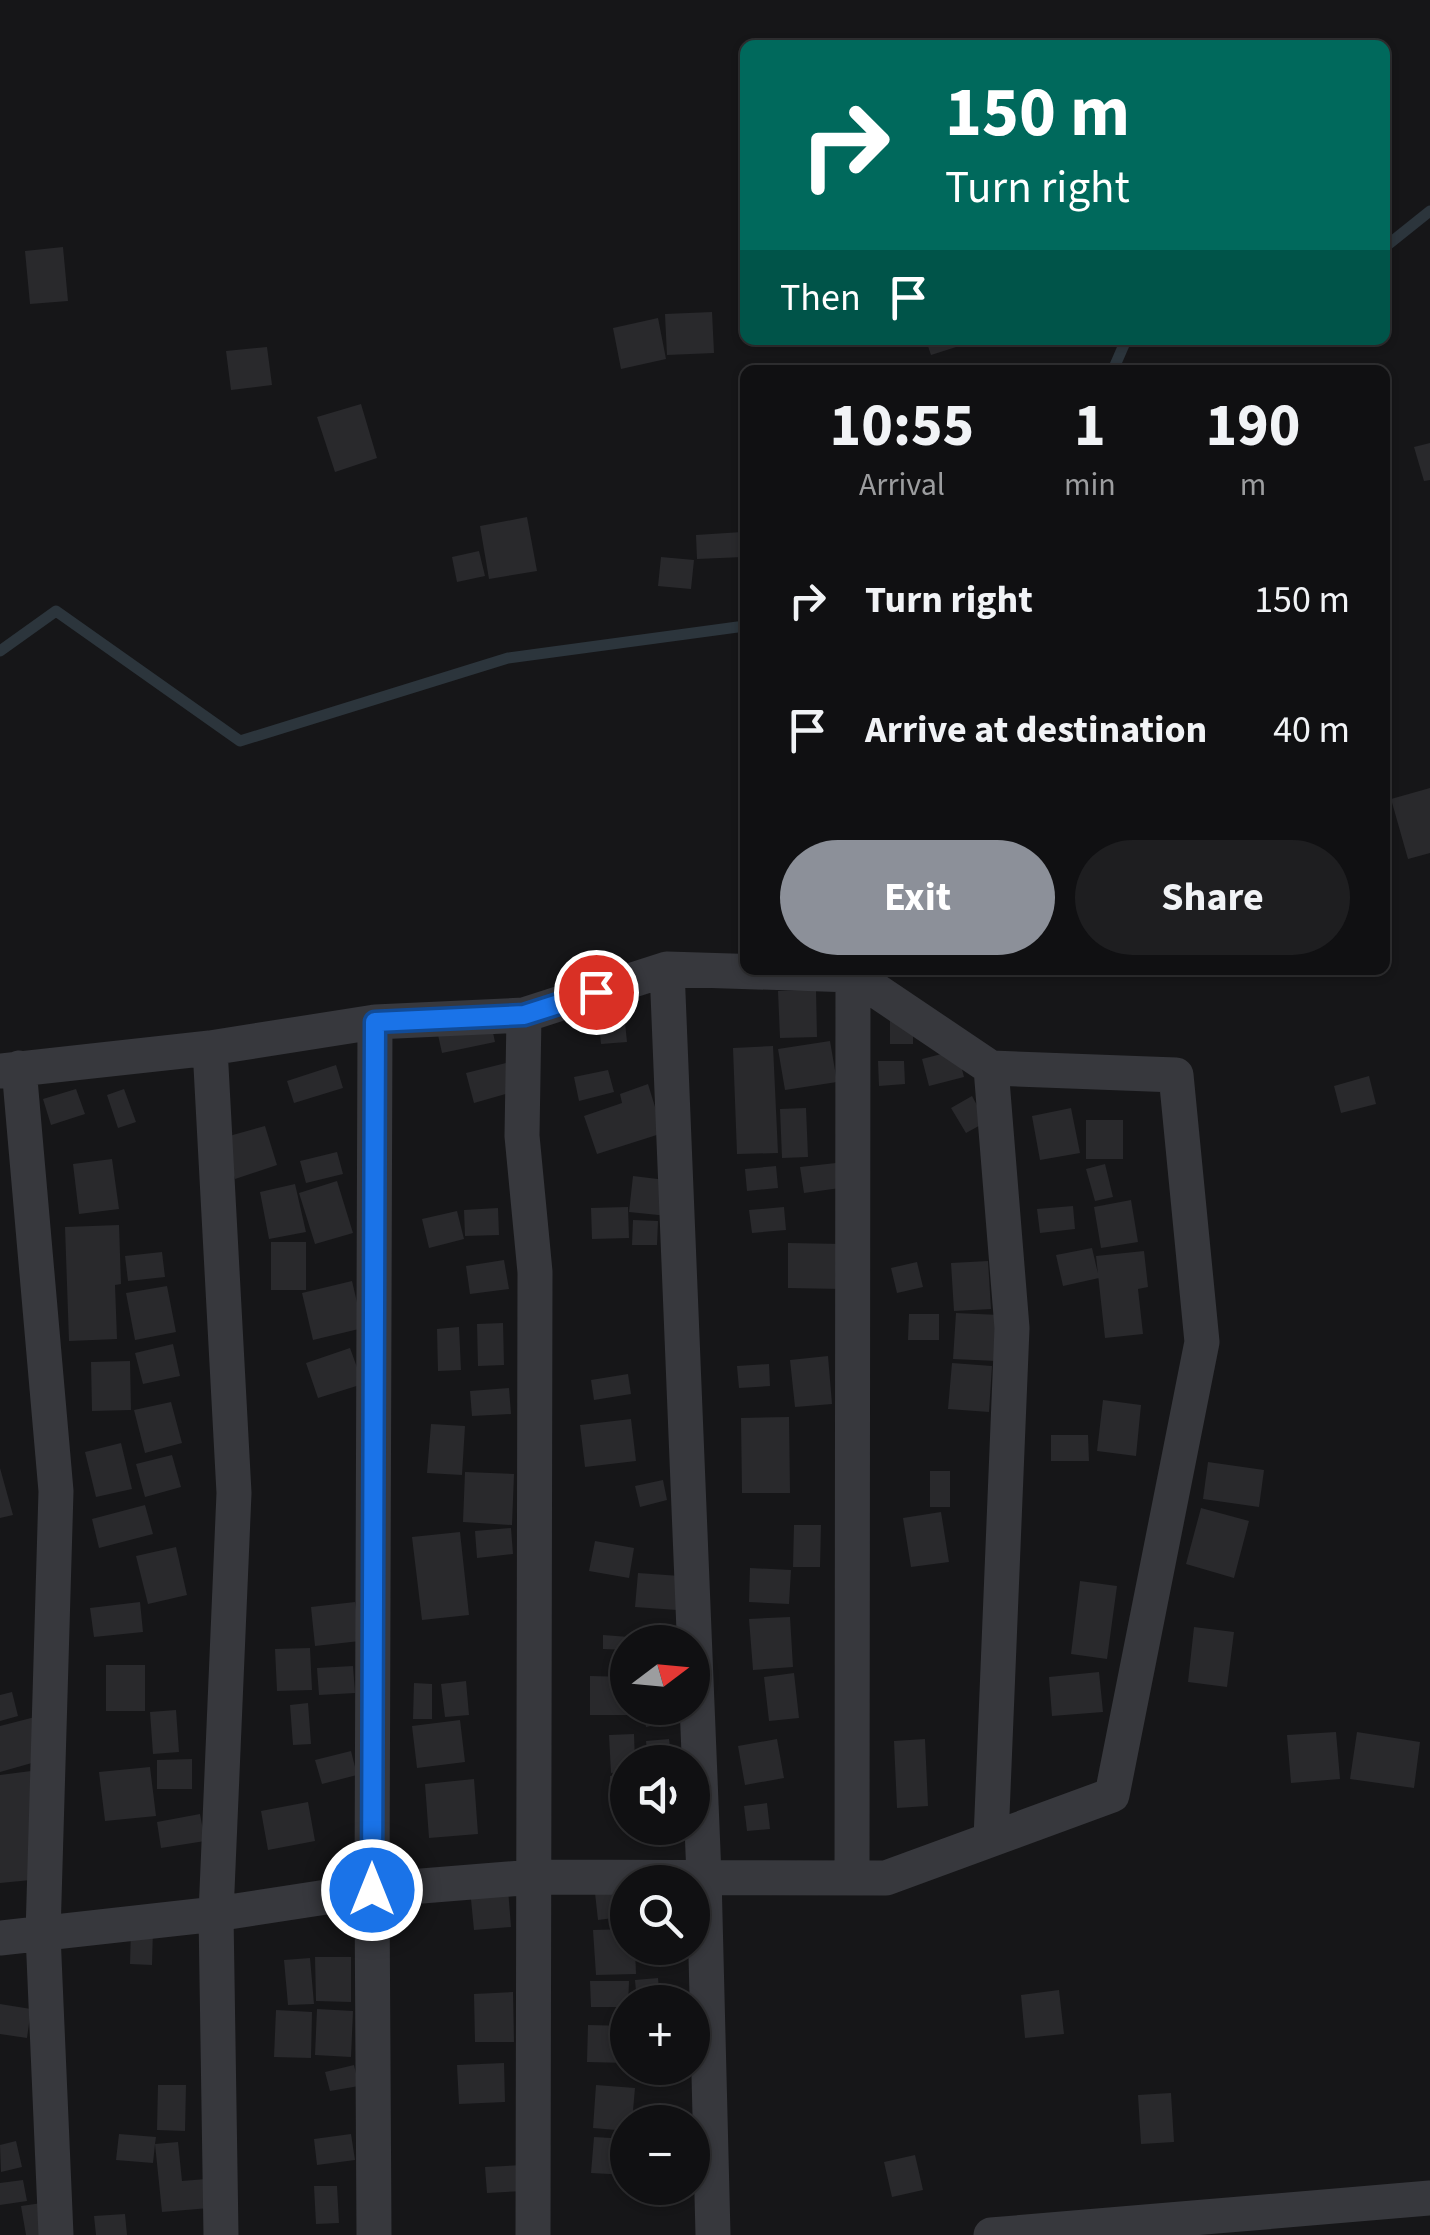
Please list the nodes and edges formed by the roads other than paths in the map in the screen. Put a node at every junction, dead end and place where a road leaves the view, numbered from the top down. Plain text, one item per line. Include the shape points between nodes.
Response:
1 (667, 969) junction
2 (740, 971) edge
3 (853, 975) joint
4 (524, 1015) junction
5 (375, 1022) junction
6 (210, 1048) junction
7 (991, 1068) junction
8 (10, 1069) edge
9 (992, 1839) junction
10 (704, 1865) edge
11 (710, 1876) edge
12 (534, 1877) junction
13 (610, 1877) edge
14 (852, 1878) junction
15 (372, 1890) junction
16 (216, 1914) junction
17 (43, 1934) junction
18 (0, 1938) edge
19 (706, 1965) edge
20 (1430, 2198) edge
21 (56, 2235) edge
22 (221, 2235) edge
23 (374, 2235) edge
24 (534, 2235) edge
25 (713, 2235) edge
26 (991, 2235) edge

1 - 2 street
1 - 4 street
1 - 10 street
3 - 7 street
3 - 14 street
4 - 5 street
4 - 12 street via 522,1136 535,1272
5 - 6 street
5 - 15 street
6 - 8 street
6 - 16 street via 234,1493
7 - 9 street via 1012,1328
7 - 9 street via 1176,1075 1202,1342 1112,1795
8 - 17 street via 56,1491
9 - 14 street via 886,1878
11 - 14 street
12 - 13 street
12 - 15 street
12 - 24 street
15 - 16 street
15 - 23 street
16 - 17 street
16 - 22 street
17 - 18 street
17 - 21 street
19 - 25 street
20 - 26 street

